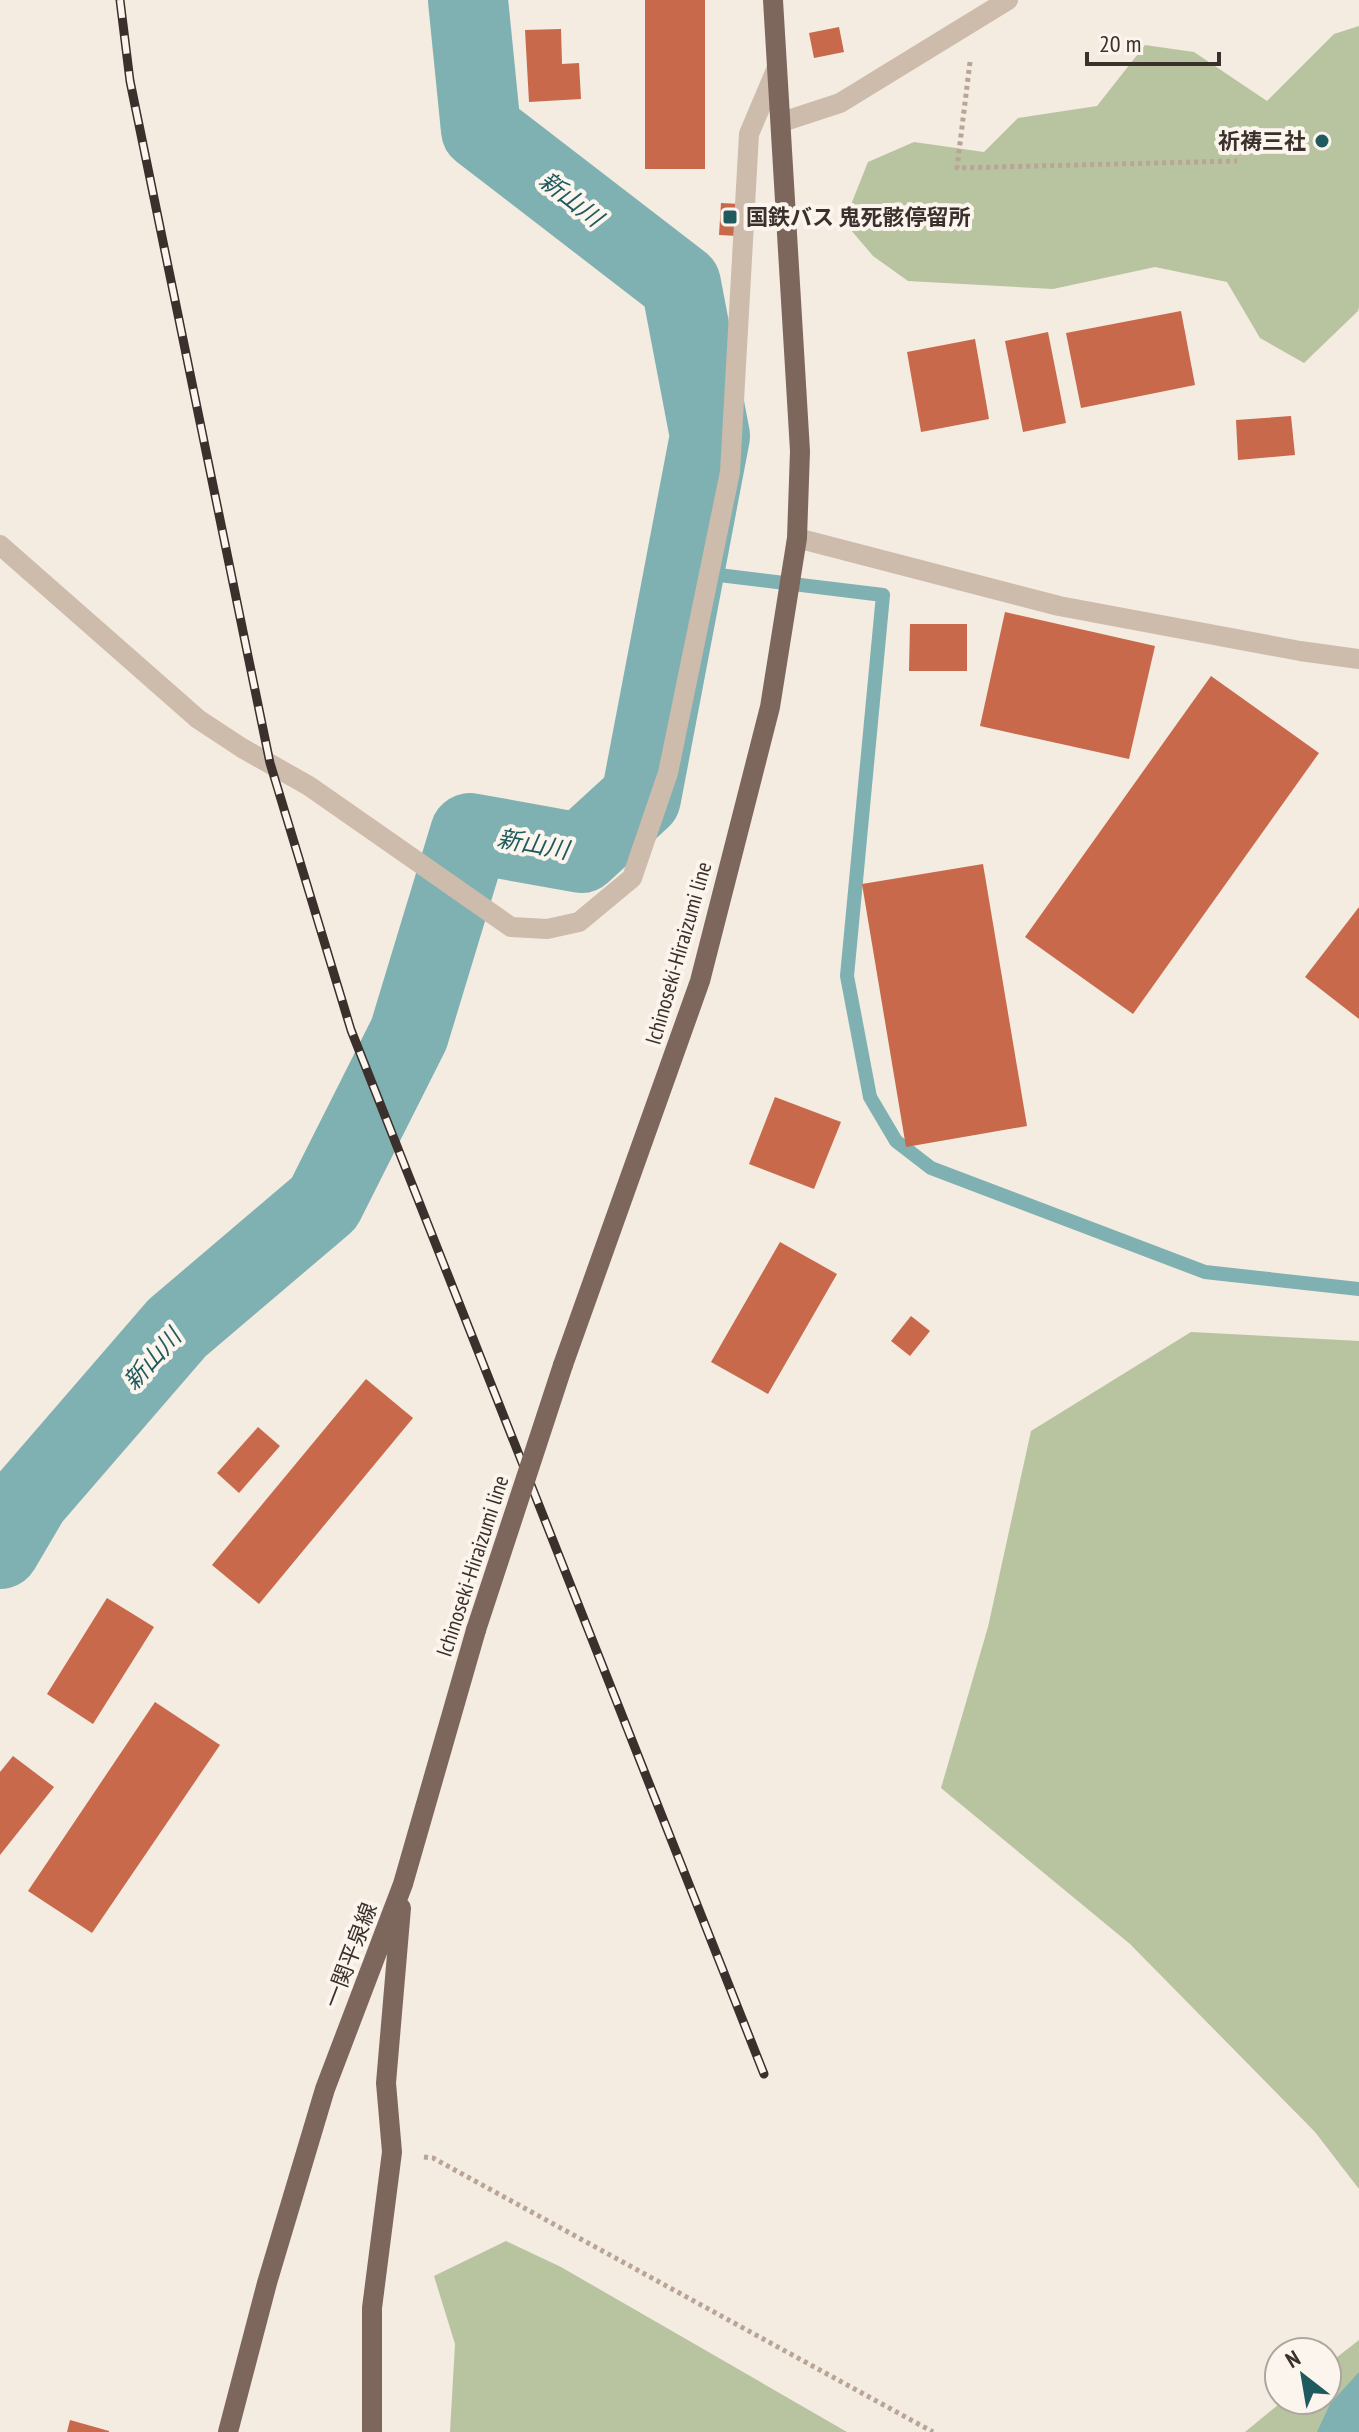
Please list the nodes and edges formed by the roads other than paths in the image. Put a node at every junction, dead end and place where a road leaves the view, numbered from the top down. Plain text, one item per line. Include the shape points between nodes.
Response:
1 (773, 0) edge
2 (1008, 0) edge
3 (776, 70) junction
4 (782, 122) junction
5 (797, 538) junction
6 (0, 545) edge
7 (1359, 659) edge
8 (403, 1884) junction
9 (228, 2432) edge
10 (372, 2432) edge

1 - 3 main road, Ichinoseki-Hiraizumi line
2 - 4 street via 840,103
3 - 4 main road, Ichinoseki-Hiraizumi line
3 - 6 street via 749,134 730,472 668,773 632,878 579,922 547,929 511,927 309,786 198,719
4 - 5 main road, Ichinoseki-Hiraizumi line via 800,451
5 - 7 street via 1059,606
5 - 8 main road, Ichinoseki-Hiraizumi line, bridge via 770,707 700,981 563,1365 476,1630
8 - 9 main road, 一関平泉線 via 325,2089
8 - 10 main road, 一関平泉線 via 386,2083 392,2152 372,2308

